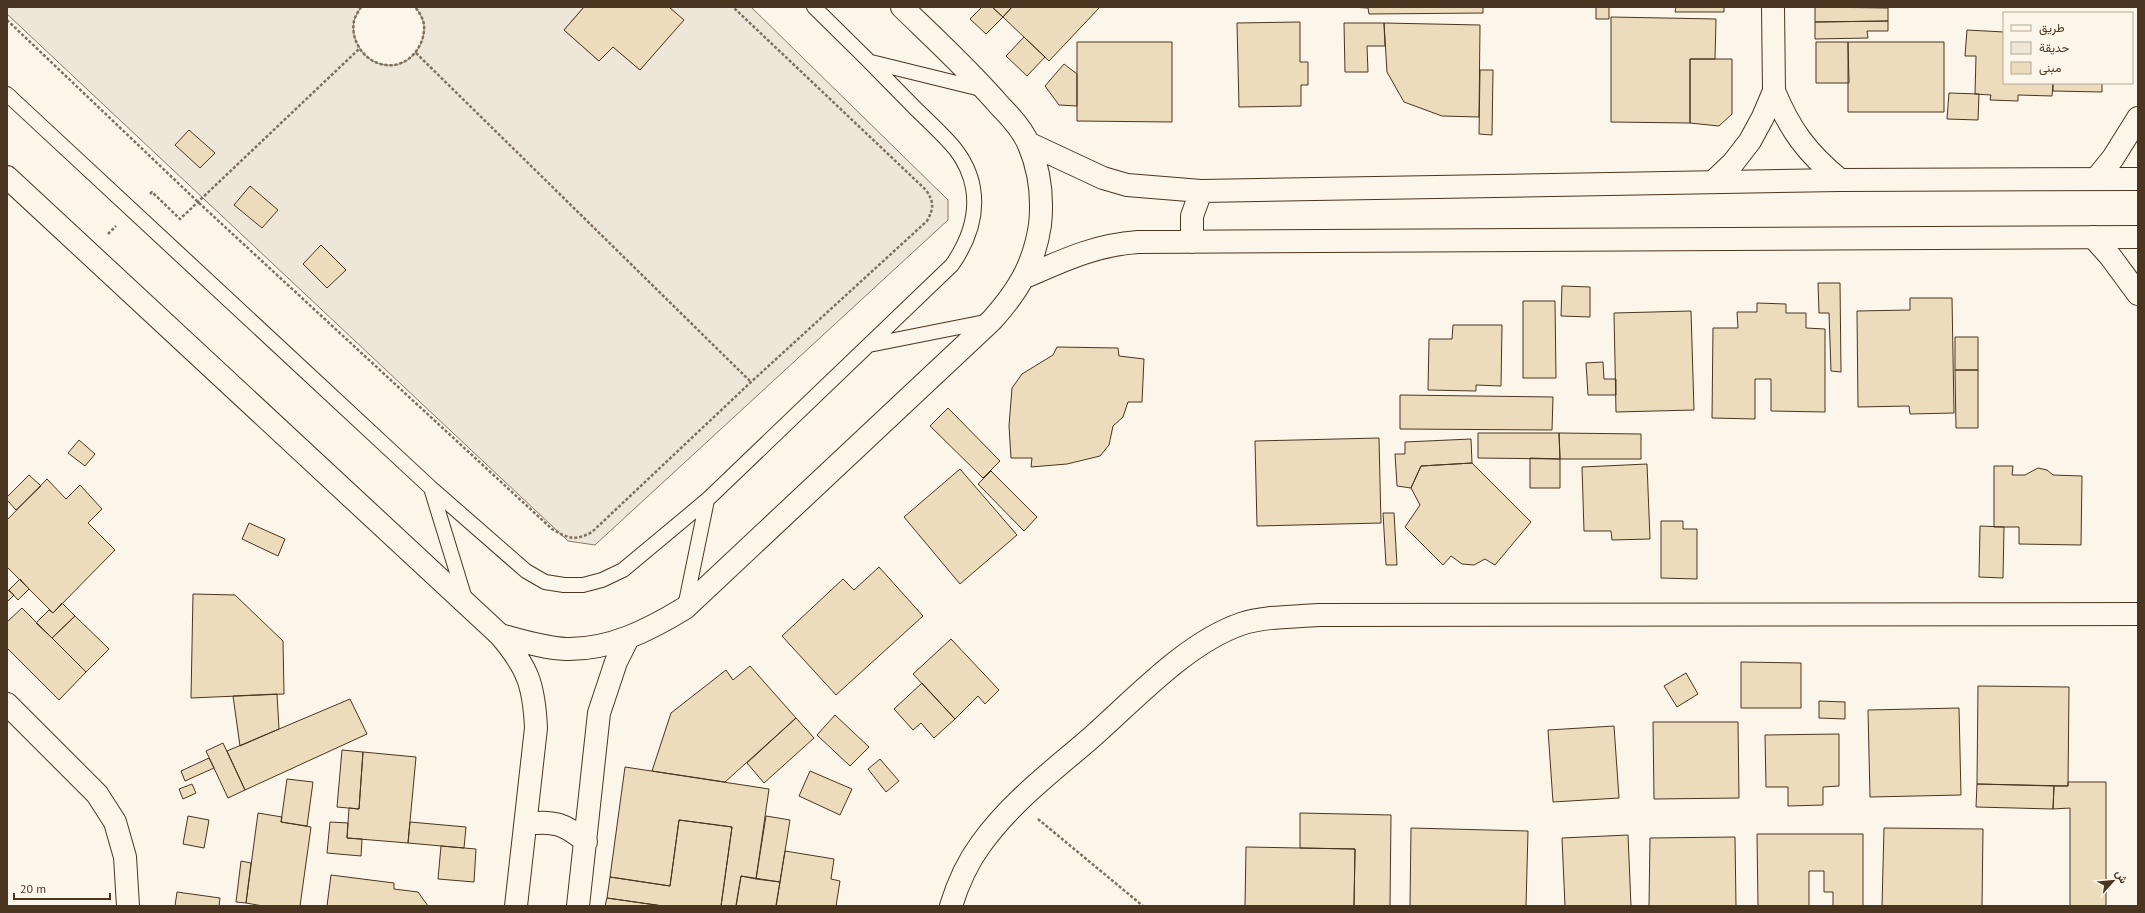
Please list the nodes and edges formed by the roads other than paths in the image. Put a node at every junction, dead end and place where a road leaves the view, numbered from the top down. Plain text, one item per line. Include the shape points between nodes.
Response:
1 (814, 7) edge
2 (902, 7) edge
3 (1773, 7) edge
4 (871, 62) junction
5 (987, 91) junction
6 (1774, 91) junction
7 (7, 94) edge
8 (2138, 118) edge
9 (1028, 143) junction
10 (7, 177) edge
11 (2096, 179) junction
12 (2138, 179) edge
13 (1840, 180) junction
14 (1713, 182) junction
15 (1201, 192) junction
16 (2093, 237) junction
17 (2138, 237) edge
18 (1192, 242) junction
19 (1025, 277) junction
20 (2138, 294) edge
21 (992, 320) junction
22 (869, 346) junction
23 (431, 488) junction
24 (707, 500) junction
25 (468, 606) junction
26 (685, 608) junction
27 (2138, 614) edge
28 (500, 635) junction
29 (628, 638) junction
30 (7, 704) edge
31 (526, 824) junction
32 (586, 842) junction
33 (128, 906) edge
34 (516, 906) edge
35 (578, 906) edge
36 (951, 906) edge

1 - 4 lane
2 - 5 street
3 - 6 street
4 - 5 lane
4 - 22 lane via 956,150 967,168 973,188 975,209 964,248 952,265
5 - 9 street via 1014,122
6 - 13 street via 1784,117 1800,141 1818,162
6 - 14 street via 1764,117 1750,141 1733,163
7 - 23 lane
8 - 11 street via 2113,158
9 - 15 street via 1103,178 1127,185
9 - 19 street via 1040,176 1042,208 1037,243
10 - 25 street
11 - 12 street
11 - 13 street
13 - 14 street
14 - 15 street
15 - 18 street via 1192,216
16 - 17 street
16 - 18 street
16 - 20 street
18 - 19 street via 1116,243 1068,257
19 - 21 street via 1010,300
21 - 22 lane
21 - 26 street
22 - 24 lane
23 - 24 lane via 526,571 545,582 564,585 595,582 623,570
23 - 25 lane
24 - 26 lane
25 - 28 street
26 - 29 street via 652,628
27 - 36 street via 1335,615 1277,618 1242,624 1206,640 1175,664 1018,802 981,843 967,864
28 - 29 street via 566,649 598,646
28 - 31 street via 518,657 529,680 535,702 536,728
29 - 32 street via 616,662 599,713
30 - 33 street via 97,794 115,822 125,857
31 - 32 street via 543,821 559,824 574,831
31 - 34 street
32 - 35 street

